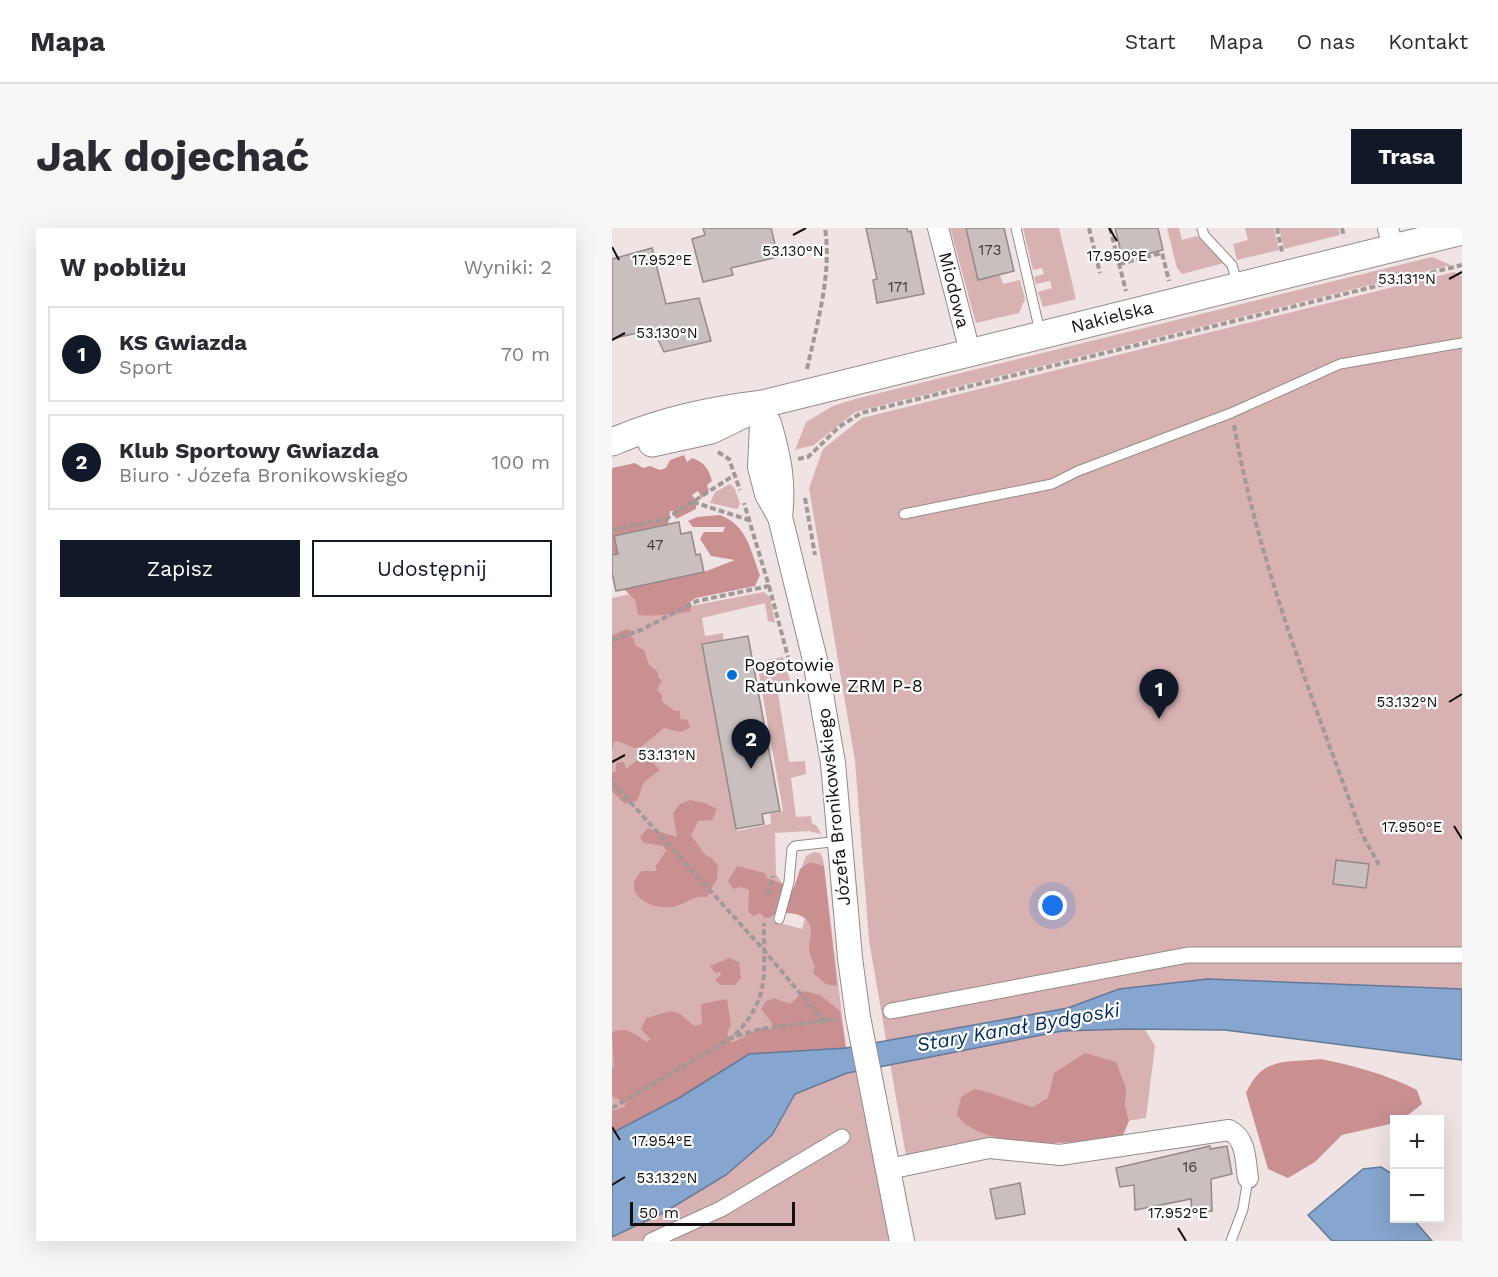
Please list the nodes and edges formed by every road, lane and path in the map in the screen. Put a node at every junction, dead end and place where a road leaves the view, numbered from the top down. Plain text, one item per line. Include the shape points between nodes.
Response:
1 (825, 228) edge
2 (938, 228) edge
3 (1016, 228) edge
4 (1089, 228) edge
5 (1110, 228) edge
6 (1203, 228) edge
7 (1277, 228) edge
8 (1342, 228) edge
9 (1462, 231) edge
10 (1344, 238) dead end
11 (1390, 238) edge
12 (1282, 253) dead end
13 (1119, 264) junction
14 (1462, 265) edge
15 (1100, 273) dead end
16 (1169, 281) dead end
17 (1238, 286) junction
18 (1126, 292) dead end
19 (1041, 335) junction
20 (1462, 343) edge
21 (970, 352) junction
22 (807, 370) dead end
23 (763, 404) junction
24 (1232, 413) junction
25 (612, 442) edge
26 (770, 465) junction
27 (735, 475) junction
28 (692, 502) junction
29 (904, 514) dead end
30 (749, 520) junction
31 (612, 530) edge
32 (612, 640) edge
33 (612, 782) edge
34 (840, 841) junction
35 (790, 854) junction
36 (1379, 865) dead end
37 (767, 901) dead end
38 (779, 919) dead end
39 (764, 921) dead end
40 (764, 949) junction
41 (1462, 955) edge
42 (891, 1011) dead end
43 (824, 1022) junction
44 (859, 1023) junction
45 (733, 1037) junction
46 (612, 1108) edge
47 (842, 1137) dead end
48 (889, 1169) junction
49 (1248, 1178) joint
50 (651, 1241) edge
51 (902, 1241) edge
52 (1231, 1241) edge

1 - 22 path via 828,246 822,310
2 - 21 street, Miodowa
3 - 19 lane
4 - 15 path
5 - 13 path
6 - 17 lane via 1204,235 1232,266
7 - 12 path
8 - 10 path
9 - 11 main road, Nakielska
11 - 17 main road, Nakielska
13 - 16 path via 1162,253
13 - 18 path
14 - 26 path via 861,413 839,427 808,457
17 - 19 main road, Nakielska
19 - 21 main road, Nakielska
20 - 24 lane via 1340,364
21 - 23 main road, Nakielska
23 - 25 main road, Nakielska via 711,430 648,444
23 - 26 street, Józefa Bronikowskiego
24 - 29 lane via 1052,484
24 - 36 path via 1249,503 1270,576 1362,834
26 - 27 path
26 - 34 street, Józefa Bronikowskiego via 767,494 780,517 815,660 833,763
27 - 28 path
27 - 30 path
28 - 30 path
28 - 31 path via 666,519
30 - 32 path via 769,586 697,601
33 - 40 path
34 - 35 lane via 795,846
34 - 44 street, Józefa Bronikowskiego
35 - 37 path via 770,881
35 - 38 lane via 789,882
39 - 40 path
40 - 43 path
40 - 45 path via 764,990 748,1021
41 - 42 street via 1188,955
43 - 44 path
43 - 45 path via 760,1029
44 - 48 street, Józefa Bronikowskiego
45 - 46 path
47 - 50 street via 721,1209
48 - 49 street via 989,1148 1060,1155 1229,1130 1243,1144
48 - 51 street
49 - 52 lane via 1244,1209

